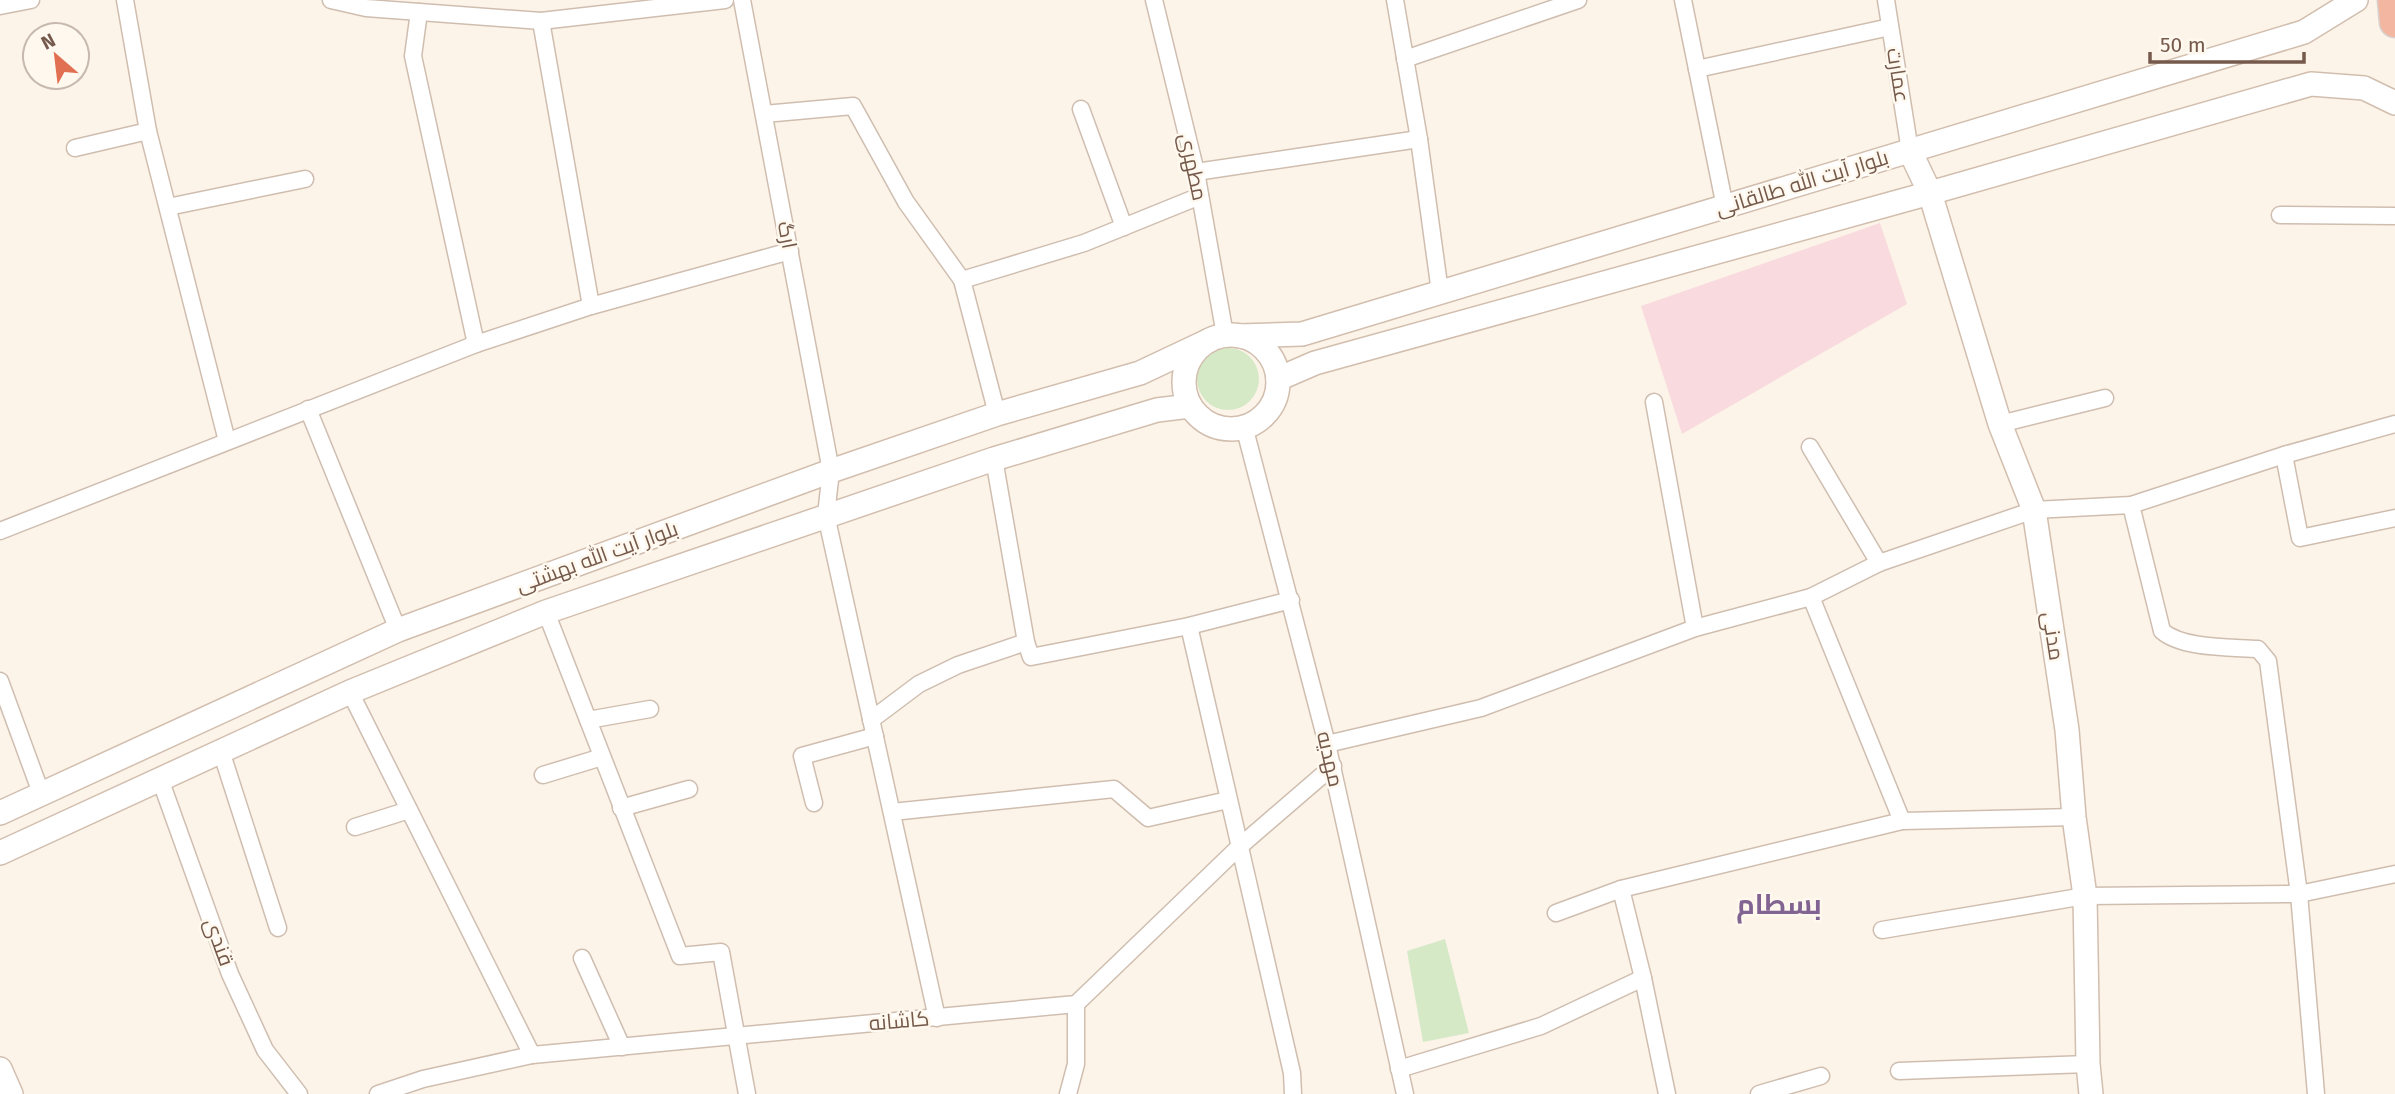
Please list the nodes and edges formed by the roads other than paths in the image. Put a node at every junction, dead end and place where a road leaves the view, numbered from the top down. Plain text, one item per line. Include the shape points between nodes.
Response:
1 (31, 0) edge
2 (125, 0) edge
3 (331, 0) edge
4 (725, 0) edge
5 (742, 0) edge
6 (1154, 0) edge
7 (1395, 0) edge
8 (1578, 0) edge
9 (1683, 0) edge
10 (1886, 0) edge
11 (2356, 0) edge
12 (2393, 0) edge
13 (366, 4) edge
14 (0, 6) edge
15 (589, 7) edge
16 (419, 12) junction
17 (541, 21) junction
18 (2395, 22) edge
19 (1890, 27) junction
20 (1405, 59) junction
21 (1697, 69) junction
22 (2395, 103) edge
23 (1081, 109) dead end
24 (764, 114) junction
25 (148, 131) junction
26 (1419, 139) junction
27 (75, 148) dead end
28 (1910, 151) junction
29 (1196, 172) junction
30 (304, 179) dead end
31 (1930, 193) junction
32 (1200, 196) junction
33 (1725, 206) junction
34 (168, 207) junction
35 (2280, 215) dead end
36 (2395, 216) edge
37 (1124, 228) junction
38 (790, 251) junction
39 (962, 280) junction
40 (1440, 292) junction
41 (591, 306) junction
42 (1225, 337) junction
43 (476, 344) junction
44 (1278, 379) junction
45 (2105, 398) dead end
46 (1654, 402) dead end
47 (1190, 406) junction
48 (308, 409) junction
49 (997, 414) junction
50 (2000, 424) junction
51 (2395, 424) edge
52 (1244, 426) junction
53 (227, 441) junction
54 (1810, 447) dead end
55 (2284, 455) junction
56 (994, 459) junction
57 (831, 471) junction
58 (2132, 505) junction
59 (2034, 510) junction
60 (826, 515) junction
61 (2395, 518) edge
62 (0, 531) edge
63 (1880, 563) junction
64 (1811, 597) junction
65 (1291, 600) junction
66 (546, 612) junction
67 (1189, 626) junction
68 (1695, 628) junction
69 (398, 630) junction
70 (1026, 642) junction
71 (0, 681) edge
72 (350, 692) junction
73 (650, 709) dead end
74 (588, 720) junction
75 (871, 720) junction
76 (875, 736) junction
77 (1327, 744) junction
78 (221, 751) junction
79 (602, 757) junction
80 (1333, 766) junction
81 (542, 775) dead end
82 (160, 779) junction
83 (689, 789) dead end
84 (41, 793) junction
85 (1228, 800) junction
86 (814, 803) dead end
87 (621, 808) junction
88 (409, 810) junction
89 (892, 812) junction
90 (0, 813) edge
91 (2074, 817) junction
92 (1902, 821) junction
93 (355, 827) dead end
94 (1238, 848) junction
95 (0, 852) edge
96 (2395, 874) edge
97 (1621, 889) junction
98 (2299, 894) junction
99 (2085, 896) junction
100 (1556, 913) dead end
101 (278, 928) dead end
102 (1882, 930) dead end
103 (582, 958) dead end
104 (1643, 978) junction
105 (1076, 1004) junction
106 (937, 1018) junction
107 (736, 1037) junction
108 (622, 1047) junction
109 (533, 1055) junction
110 (2088, 1064) junction
111 (0, 1069) edge
112 (1399, 1069) junction
113 (1899, 1071) dead end
114 (1821, 1076) dead end
115 (11, 1094) edge
116 (299, 1094) edge
117 (379, 1094) edge
118 (747, 1094) edge
119 (1068, 1094) edge
120 (1293, 1094) edge
121 (1405, 1094) edge
122 (1667, 1094) edge
123 (1759, 1094) edge
124 (2091, 1094) edge
125 (2316, 1094) edge

1 - 14 street
2 - 25 street
3 - 13 street
4 - 15 street
5 - 24 street, ارگ
6 - 29 street, مطهری
7 - 20 street
8 - 20 street
9 - 21 street
10 - 19 street, عمارت
11 - 28 street, بلوار آیت الله طالقانی via 2304,32
12 - 18 highway
13 - 16 street
15 - 17 street
16 - 17 street
16 - 43 street via 413,56
17 - 41 street
19 - 21 street
19 - 28 street, عمارت
20 - 26 street
21 - 33 street
22 - 31 street, بلوار آیت الله طالقانی via 2364,88 2311,84
23 - 37 street
24 - 38 street, ارگ
24 - 39 street via 853,106 906,202
25 - 27 street
25 - 34 street
26 - 29 street
26 - 40 street
28 - 31 street, مدنی
28 - 33 street, بلوار آیت الله طالقانی
29 - 32 street, مطهری
30 - 34 street
31 - 44 street, بلوار آیت الله طالقانی via 1315,363
31 - 50 street, مدنی
32 - 37 street
32 - 42 street, مطهری
33 - 40 street, بلوار آیت الله طالقانی
34 - 53 street
35 - 36 street
37 - 39 street
38 - 41 street
38 - 57 street, ارگ
39 - 49 street
40 - 42 street, بلوار آیت الله طالقانی via 1302,334
41 - 43 street
42 - 44 street via 1254,341 1266,351
42 - 47 street via 1197,349 1188,362 1184,376
42 - 49 street, بلوار آیت الله بهشتی via 1140,373
43 - 48 street
44 - 52 street via 1269,409
45 - 50 street
46 - 68 street
47 - 52 street via 1214,425
47 - 56 street, بلوار آیت الله بهشتی via 1157,410
48 - 53 street
48 - 69 street
49 - 57 street, بلوار آیت الله بهشتی
50 - 59 street, مدنی
51 - 55 street
52 - 65 street, مهدیه
53 - 62 street
54 - 63 street
55 - 58 street
55 - 61 street via 2300,538
56 - 60 street, بلوار آیت الله بهشتی
56 - 70 street
57 - 60 street, ارگ
57 - 69 street, بلوار آیت الله بهشتی
58 - 59 street
58 - 98 street via 2162,631 2183,642 2258,649 2268,661
59 - 63 street
59 - 91 street, مدنی via 2067,730
60 - 66 street, بلوار آیت الله بهشتی
60 - 75 street, ارگ
63 - 64 street
64 - 68 street
64 - 92 street
65 - 67 street
65 - 77 street, مهدیه
66 - 72 street, بلوار آیت الله بهشتی
66 - 74 street
67 - 70 street via 1031,657
67 - 85 street
68 - 77 street via 1481,708
69 - 84 street, بلوار آیت الله بهشتی
70 - 75 street via 919,684
71 - 84 street
72 - 78 street, بلوار آیت الله بهشتی
72 - 88 street
73 - 74 street
74 - 79 street
75 - 76 street, ارگ
76 - 86 street via 802,755
76 - 89 street, ارگ
77 - 80 street, مهدیه
78 - 82 street, بلوار آیت الله بهشتی
78 - 101 street
79 - 81 street
79 - 87 street
80 - 94 street
80 - 112 street, مهدیه
82 - 95 street, بلوار آیت الله بهشتی
82 - 116 street, قندی via 230,974 265,1050
83 - 87 street
84 - 90 street, بلوار آیت الله بهشتی
85 - 89 street via 1148,818 1114,789
85 - 94 street
87 - 107 street via 680,956 721,952
88 - 93 street
88 - 109 street
89 - 106 street, ارگ
91 - 92 street
91 - 99 street, مدنی
92 - 97 street
94 - 105 street
94 - 120 street via 1292,1073
96 - 98 street
97 - 100 street
97 - 104 street
98 - 99 street
98 - 125 street
99 - 102 street
99 - 110 street, مدنی
103 - 108 street
104 - 112 street via 1541,1026
104 - 122 street
105 - 106 street, کاشانه
105 - 119 street via 1076,1064
106 - 107 street, کاشانه
107 - 108 street, کاشانه
107 - 118 street
108 - 109 street, کاشانه
109 - 117 street, کاشانه via 423,1079
110 - 113 street
110 - 124 street, مدنی
111 - 115 street
112 - 121 street, مهدیه
114 - 123 street

